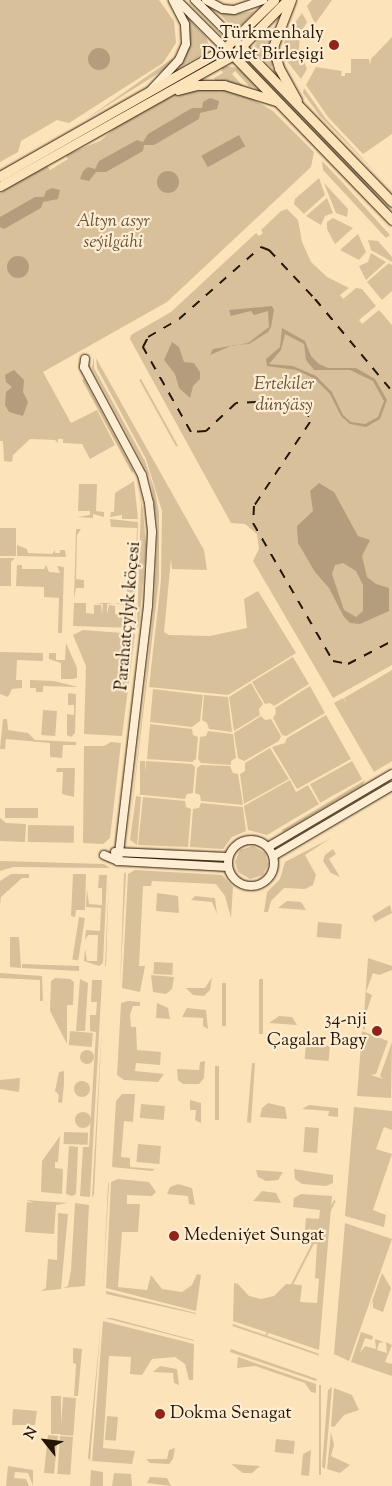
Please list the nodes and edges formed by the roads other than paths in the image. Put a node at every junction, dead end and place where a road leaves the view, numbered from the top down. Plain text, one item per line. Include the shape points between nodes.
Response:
1 (173, 0) edge
2 (177, 0) edge
3 (195, 0) edge
4 (206, 0) edge
5 (263, 0) edge
6 (274, 0) edge
7 (287, 0) edge
8 (291, 0) edge
9 (234, 39) junction
10 (242, 46) junction
11 (225, 48) junction
12 (232, 55) junction
13 (152, 96) junction
14 (298, 102) junction
15 (282, 104) junction
16 (0, 176) edge
17 (0, 186) edge
18 (392, 202) edge
19 (392, 220) edge
20 (85, 359) dead end
21 (392, 774) edge
22 (392, 786) edge
23 (268, 846) junction
24 (119, 851) junction
25 (273, 856) junction
26 (228, 857) junction
27 (118, 861) junction
28 (228, 867) junction

1 - 13 street via 185,24 186,44 179,60
2 - 11 street
3 - 9 street
4 - 5 street via 223,9 234,10
6 - 9 main road
7 - 10 main road
8 - 14 main road via 273,47 279,68 293,87
9 - 10 main road
9 - 11 main road
10 - 12 main road
10 - 14 main road
11 - 12 main road
11 - 13 main road
12 - 13 main road
12 - 15 main road
13 - 15 main road via 214,84 251,91
13 - 16 main road
13 - 17 main road
14 - 18 main road
15 - 19 main road
20 - 24 street, Parahatçylyk köçesi via 84,367 138,466 147,491 151,517 148,606
21 - 23 street
22 - 25 street
23 - 25 street
23 - 26 street via 248,840 235,846
24 - 26 street
24 - 27 street, Parahatçylyk köçesi
24 - 27 street via 104,855
25 - 28 street via 270,876 259,885 239,883
26 - 28 street
27 - 28 street

